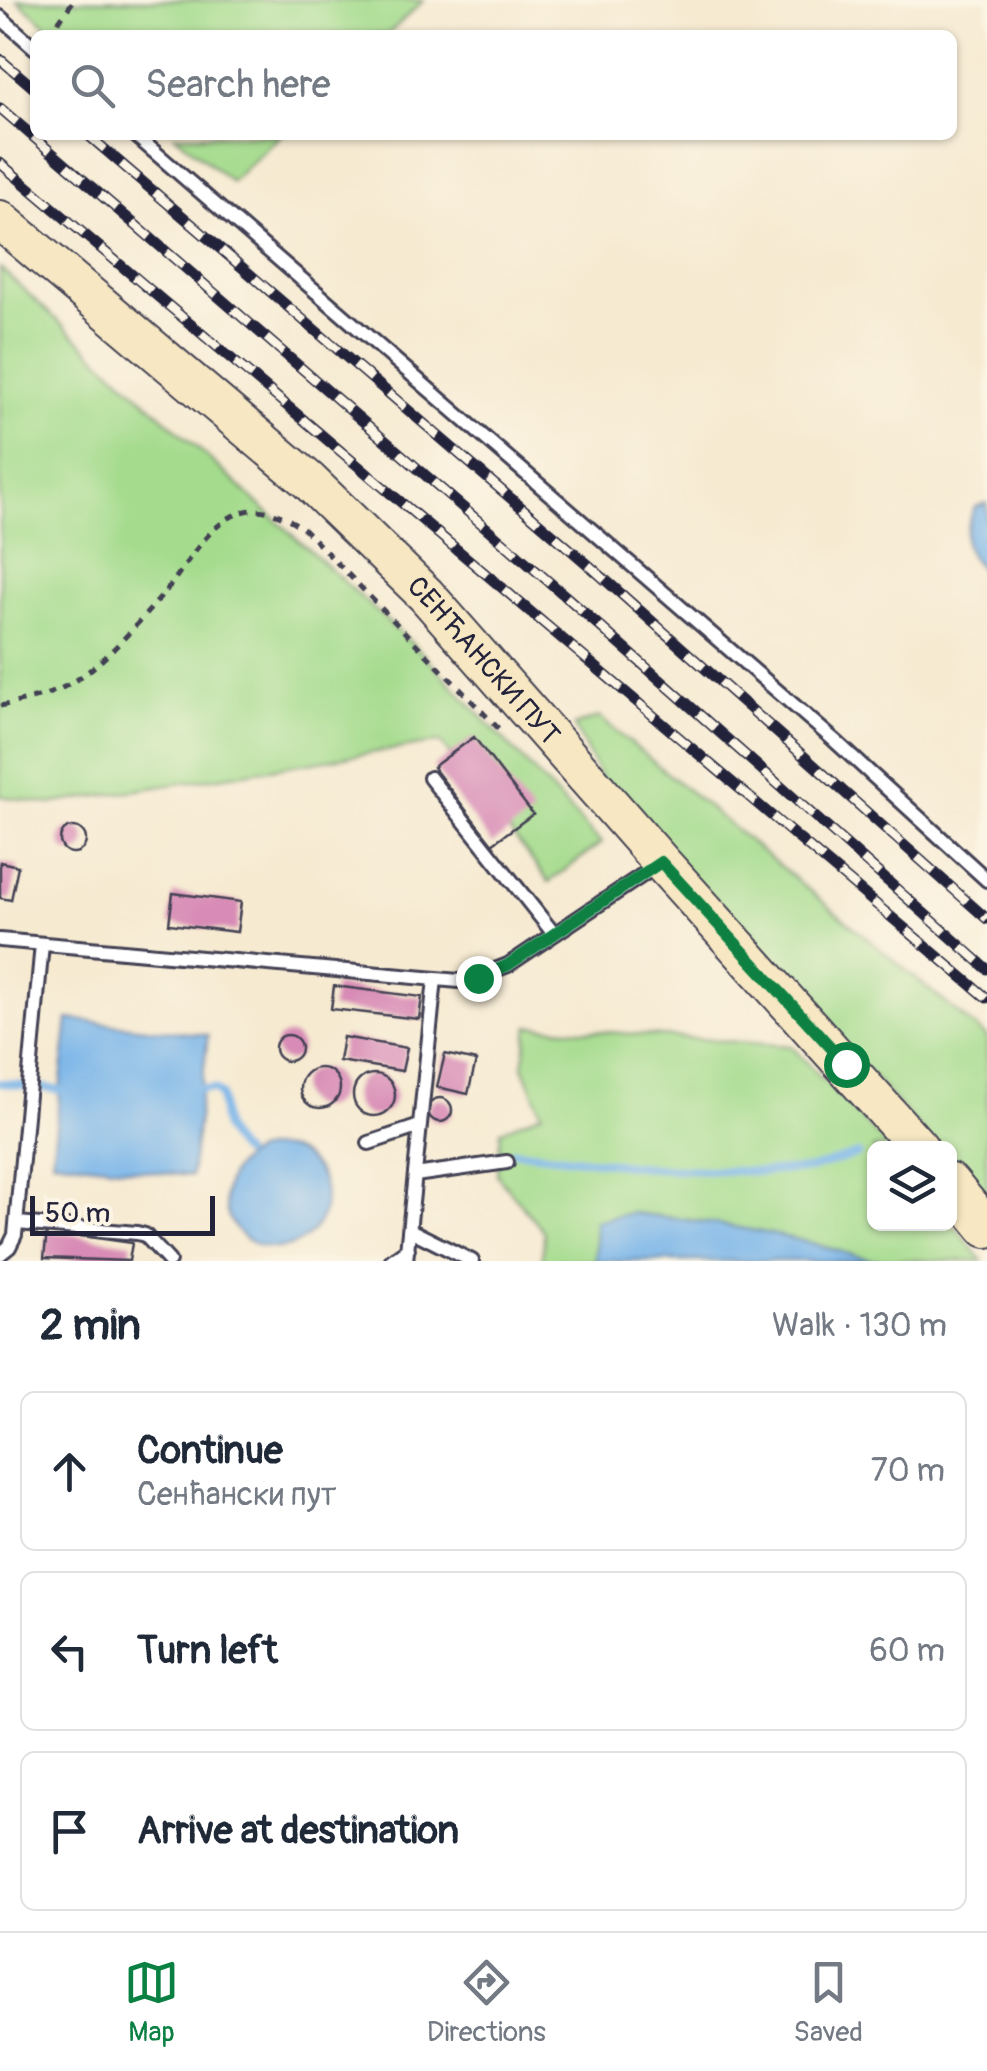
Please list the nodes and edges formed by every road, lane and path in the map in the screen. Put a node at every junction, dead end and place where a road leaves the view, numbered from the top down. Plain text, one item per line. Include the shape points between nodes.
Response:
1 (74, 0) edge
2 (0, 17) edge
3 (52, 30) edge
4 (30, 44) edge
5 (141, 140) edge
6 (0, 220) edge
7 (0, 706) edge
8 (503, 733) dead end
9 (430, 778) dead end
10 (661, 862) junction
11 (987, 880) edge
12 (554, 934) junction
13 (0, 940) edge
14 (42, 944) junction
15 (436, 979) junction
16 (420, 1126) junction
17 (913, 1141) edge
18 (369, 1142) dead end
19 (507, 1162) dead end
20 (415, 1175) junction
21 (957, 1192) edge
22 (16, 1223) junction
23 (987, 1228) edge
24 (410, 1230) junction
25 (0, 1254) edge
26 (407, 1255) edge
27 (169, 1261) edge
28 (390, 1261) edge
29 (472, 1261) edge

1 - 3 path
2 - 4 lane
5 - 11 lane
6 - 10 main road, СЕНЋАНСКИ ПУТ via 359,528 510,686
7 - 8 path via 53,694 78,679 163,595 221,524 260,510 303,528
9 - 12 lane
10 - 12 lane
10 - 17 main road, СЕНЋАНСКИ ПУТ
12 - 15 lane via 493,972
13 - 14 lane
14 - 15 lane
14 - 22 lane
15 - 16 lane
16 - 18 lane
16 - 20 lane
19 - 20 lane
20 - 24 lane
21 - 23 main road
22 - 25 lane via 13,1242
22 - 27 lane via 137,1233
24 - 26 lane
24 - 29 lane
26 - 28 lane

